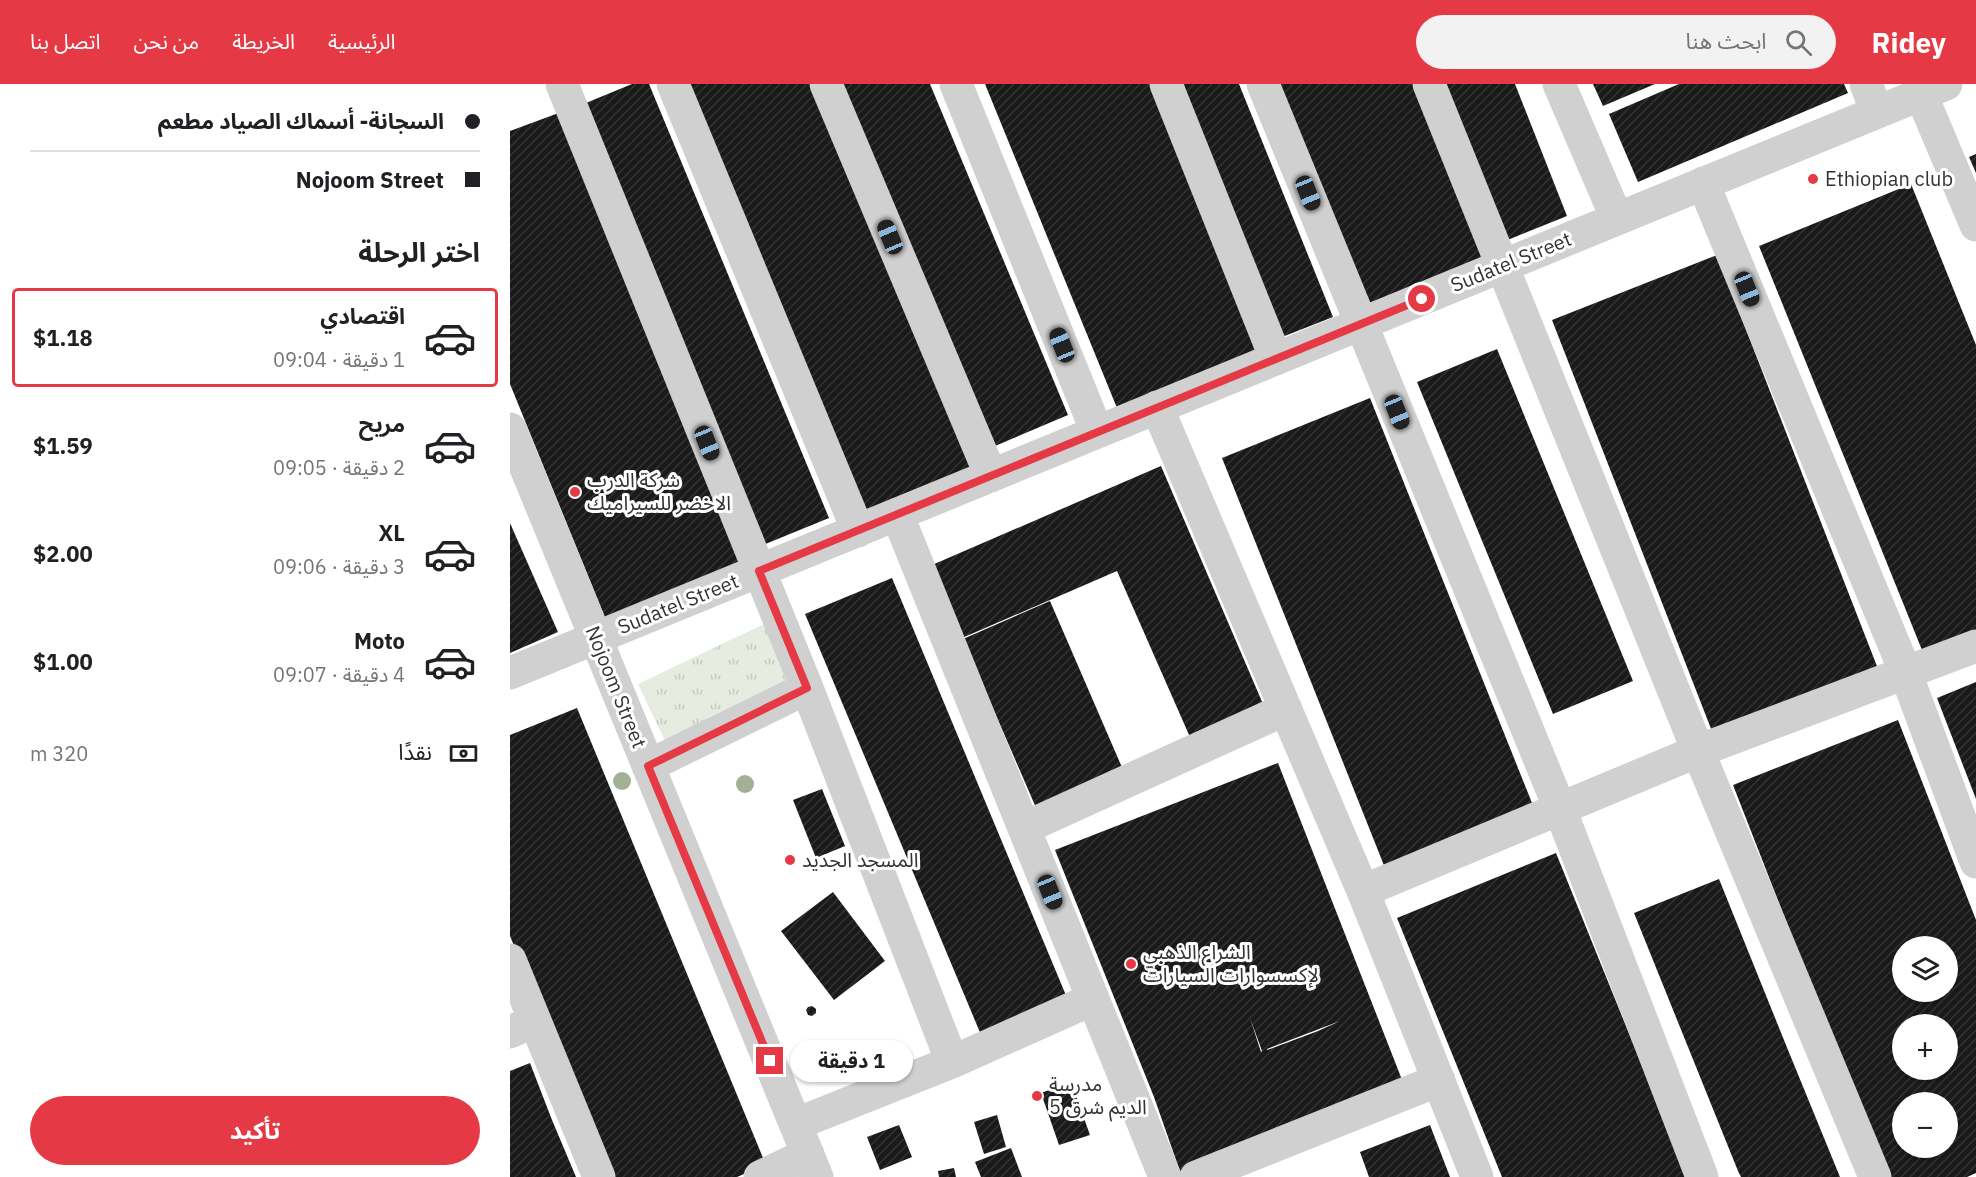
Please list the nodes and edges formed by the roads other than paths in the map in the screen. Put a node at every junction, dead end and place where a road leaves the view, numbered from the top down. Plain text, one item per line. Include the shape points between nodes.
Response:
1 (562, 84) edge
2 (673, 84) edge
3 (826, 84) edge
4 (956, 84) edge
5 (1166, 84) edge
6 (1263, 84) edge
7 (1430, 84) edge
8 (1560, 84) edge
9 (1934, 89) edge
10 (1871, 98) edge
11 (1703, 183) junction
12 (1617, 219) junction
13 (1976, 225) edge
14 (1503, 266) junction
15 (1361, 324) junction
16 (1276, 359) junction
17 (1157, 407) junction
18 (510, 429) edge
19 (1098, 432) junction
20 (990, 476) junction
21 (897, 514) junction
22 (858, 531) junction
23 (759, 571) junction
24 (596, 638) junction
25 (1976, 646) edge
26 (1905, 671) junction
27 (510, 673) edge
28 (807, 688) junction
29 (1286, 709) junction
30 (1698, 751) junction
31 (648, 766) junction
32 (1560, 809) junction
33 (1024, 828) junction
34 (1976, 862) edge
35 (1363, 891) junction
36 (510, 960) edge
37 (1093, 999) junction
38 (523, 1027) edge
39 (952, 1062) junction
40 (1439, 1080) junction
41 (796, 1125) junction
42 (813, 1166) edge
43 (599, 1177) edge
44 (760, 1177) edge
45 (1165, 1177) edge
46 (1196, 1177) edge
47 (1477, 1177) edge
48 (1702, 1177) edge
49 (1875, 1177) edge

1 - 23 street
2 - 22 street
3 - 20 street
4 - 19 street
5 - 16 street
6 - 15 street
7 - 14 street
8 - 12 street
9 - 10 street, Sudatel Street
9 - 13 street
10 - 11 street, Sudatel Street
11 - 12 street, Sudatel Street
11 - 26 street
12 - 14 street, Sudatel Street
14 - 15 street, Sudatel Street
14 - 30 street
15 - 16 street, Sudatel Street
15 - 32 street
16 - 17 street, Sudatel Street
17 - 19 street, Sudatel Street
17 - 29 street
18 - 24 street, Nojoom Street
19 - 20 street, Sudatel Street
20 - 21 street, Sudatel Street
21 - 22 street, Sudatel Street
21 - 33 street
22 - 23 street, Sudatel Street
23 - 24 street, Sudatel Street
23 - 28 street
24 - 27 street, Sudatel Street
24 - 31 street, Nojoom Street
25 - 26 street
26 - 30 street
26 - 34 street
28 - 31 street
28 - 39 street
29 - 33 street
29 - 35 street
30 - 32 street
30 - 49 street
31 - 41 street, Nojoom Street
32 - 35 street
32 - 48 street
33 - 37 street
35 - 40 street
36 - 38 street
37 - 39 street
37 - 45 street
38 - 43 street
39 - 41 street
40 - 46 street
40 - 47 street
41 - 42 street, Nojoom Street
42 - 44 street

